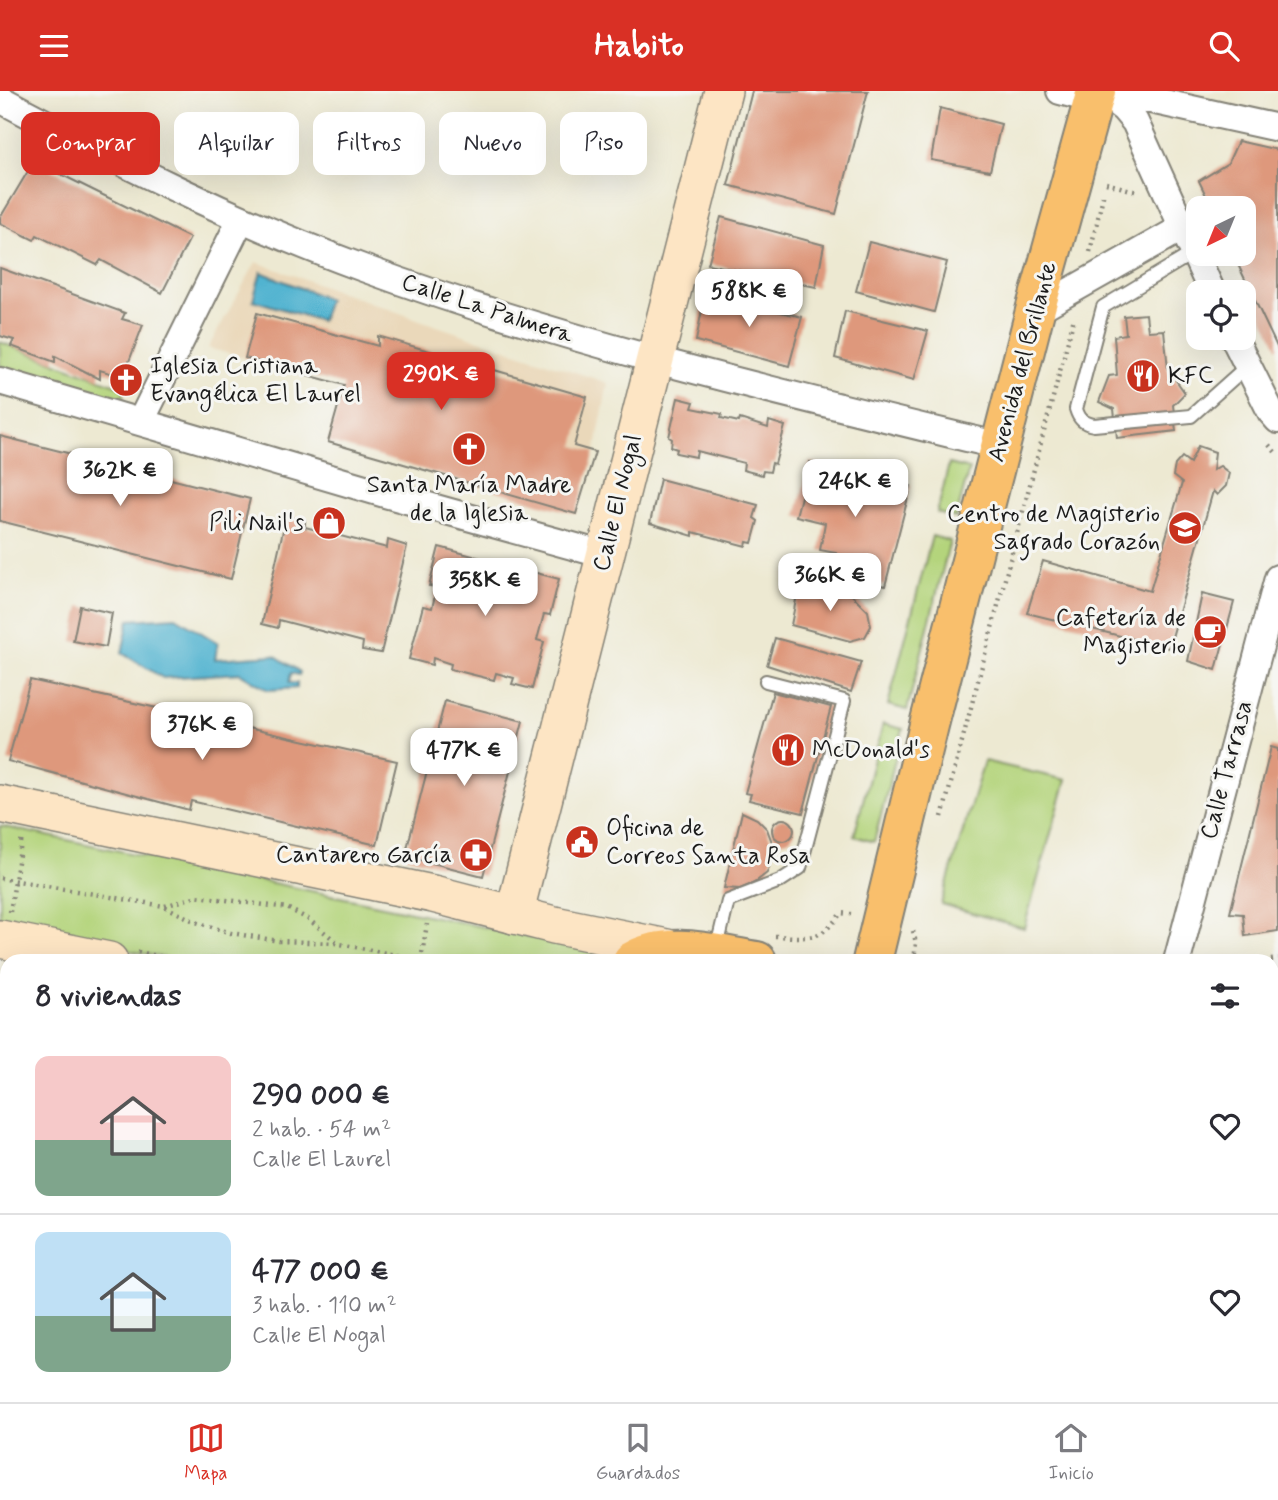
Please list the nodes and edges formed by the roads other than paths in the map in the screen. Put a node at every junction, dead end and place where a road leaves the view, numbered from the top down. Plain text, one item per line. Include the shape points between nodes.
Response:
1 (723, 91) edge
2 (1092, 93) edge
3 (0, 99) edge
4 (1278, 128) edge
5 (241, 219) junction
6 (1182, 228) junction
7 (1186, 237) edge
8 (1186, 257) edge
9 (1035, 311) junction
10 (1240, 350) edge
11 (654, 360) junction
12 (1247, 366) junction
13 (0, 381) edge
14 (1278, 420) edge
15 (141, 421) junction
16 (1000, 446) junction
17 (605, 555) junction
18 (1278, 578) edge
19 (766, 681) dead end
20 (13, 807) edge
21 (514, 915) junction
22 (3, 940) edge
23 (74, 954) edge
24 (647, 954) edge
25 (715, 954) edge
26 (874, 954) edge
27 (1179, 954) edge

1 - 11 street, Calle El Nogal
2 - 4 street
2 - 6 street via 1135,121
2 - 9 main road, Avenida del Brillante
3 - 5 street, Calle La Palmera via 108,157
5 - 11 street, Calle La Palmera via 375,273
5 - 15 street
6 - 7 street
6 - 9 street
8 - 12 lane via 1103,307 1076,409 1078,417 1094,425 1191,416
9 - 16 main road, Avenida del Brillante
10 - 12 street
11 - 16 street, Calle La Palmera
11 - 17 street, Calle El Nogal
12 - 14 street
13 - 15 street
15 - 17 street
16 - 26 main road, Avenida del Brillante
17 - 21 street, Calle El Nogal
18 - 27 street, Calle Tarrasa
19 - 25 lane via 844,701 800,868 728,901
20 - 21 street
21 - 24 street
22 - 23 street

